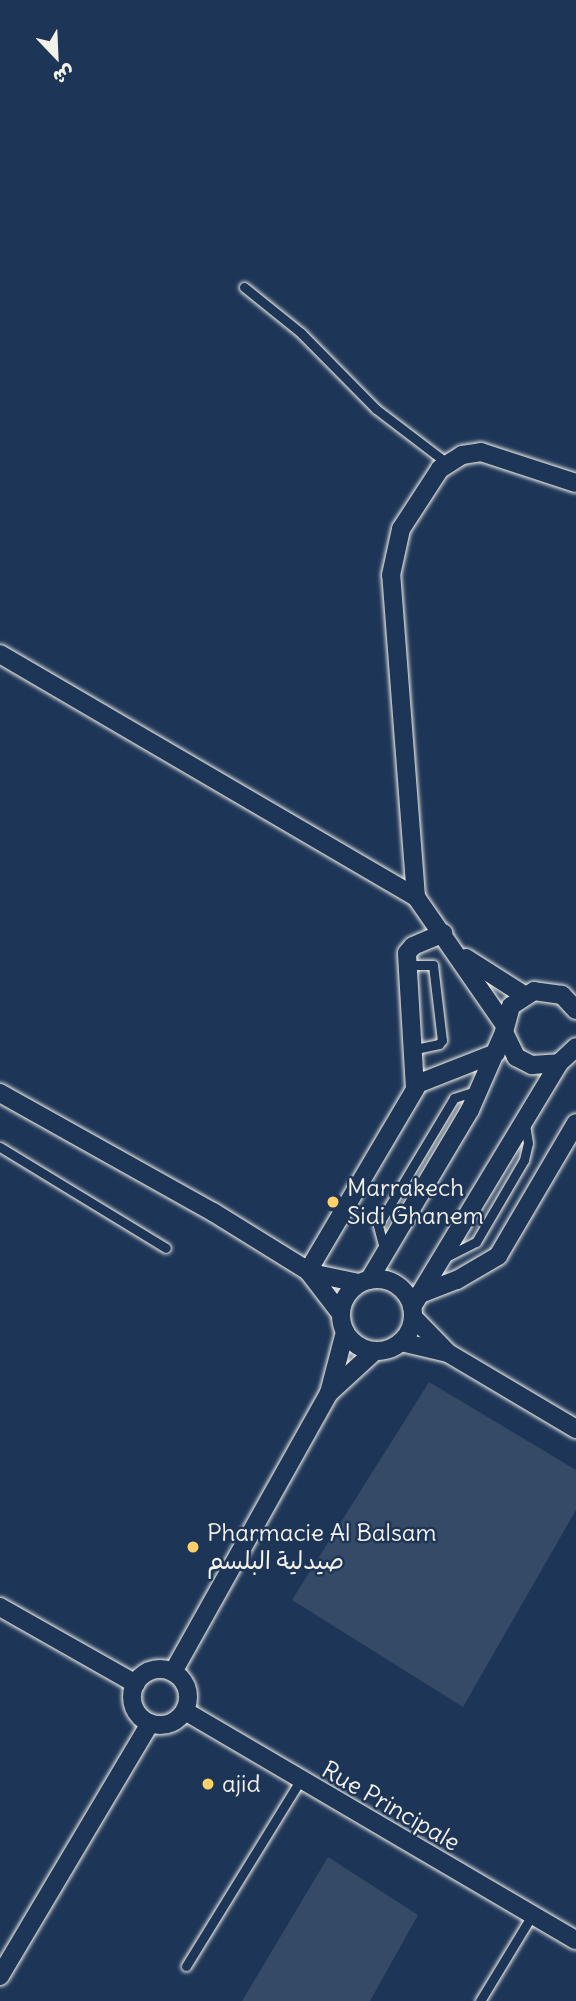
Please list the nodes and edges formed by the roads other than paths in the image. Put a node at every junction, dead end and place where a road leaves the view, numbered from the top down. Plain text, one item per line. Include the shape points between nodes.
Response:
1 (244, 287) dead end
2 (447, 463) junction
3 (576, 484) edge
4 (0, 654) edge
5 (416, 897) junction
6 (443, 933) junction
7 (460, 954) junction
8 (409, 965) junction
9 (524, 995) junction
10 (576, 1010) edge
11 (504, 1028) junction
12 (416, 1049) junction
13 (496, 1052) junction
14 (570, 1056) edge
15 (417, 1084) junction
16 (0, 1093) edge
17 (576, 1123) edge
18 (0, 1147) edge
19 (166, 1248) dead end
20 (310, 1272) junction
21 (364, 1282) junction
22 (415, 1306) junction
23 (343, 1323) junction
24 (401, 1342) junction
25 (375, 1351) junction
26 (448, 1353) junction
27 (329, 1393) junction
28 (576, 1429) edge
29 (0, 1607) edge
30 (173, 1672) junction
31 (135, 1684) junction
32 (185, 1711) junction
33 (150, 1723) junction
34 (299, 1782) junction
35 (532, 1914) junction
36 (576, 1940) edge
37 (186, 1966) dead end
38 (0, 1976) edge
39 (480, 2001) edge

1 - 2 lane via 301,333 376,409
2 - 3 street via 481,452
2 - 5 street via 401,529 391,575
4 - 5 street
5 - 6 street
6 - 7 street
6 - 8 street via 413,946 407,953
7 - 9 street
7 - 11 street
8 - 12 street
8 - 12 lane via 433,965 442,1040
9 - 10 street via 553,991
9 - 11 street via 511,1006
11 - 13 street
11 - 14 street via 510,1049 523,1062 541,1067
12 - 15 street
13 - 15 street
13 - 21 street via 481,1090
14 - 22 street
15 - 20 street
16 - 20 street
17 - 22 street via 498,1256
18 - 19 lane
20 - 21 street
20 - 23 street
21 - 22 street via 396,1284
21 - 23 street via 346,1296
22 - 24 street
22 - 26 street
23 - 25 street via 357,1346
23 - 27 street
24 - 25 street
24 - 26 street
25 - 27 street
26 - 28 street
27 - 30 street
29 - 31 street
30 - 31 street via 149,1672
30 - 32 street via 187,1689
31 - 33 street via 133,1702
32 - 33 street via 170,1724
32 - 34 street, Rue Principale
33 - 38 street
34 - 35 street, Rue Principale
34 - 37 lane
35 - 36 street, Rue Principale
35 - 39 lane

